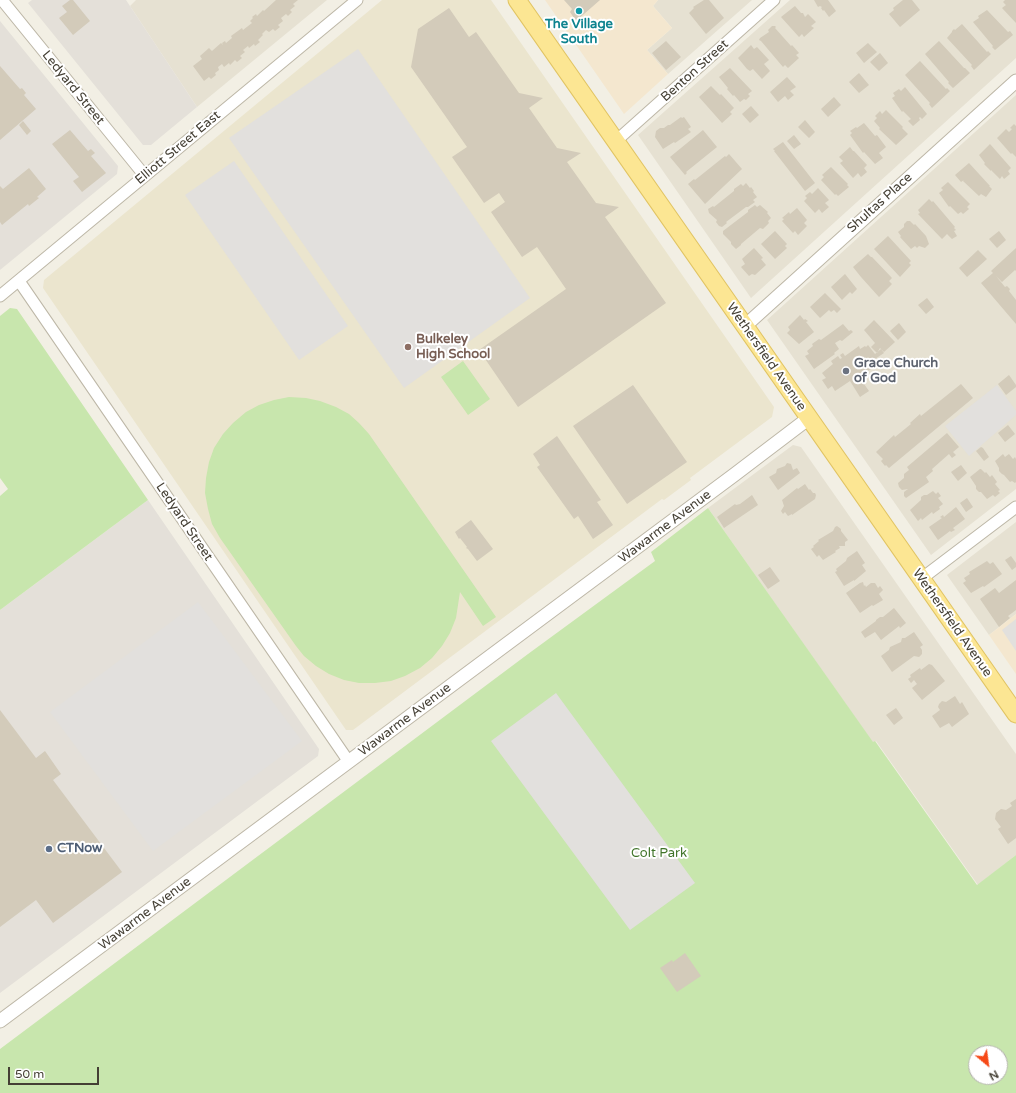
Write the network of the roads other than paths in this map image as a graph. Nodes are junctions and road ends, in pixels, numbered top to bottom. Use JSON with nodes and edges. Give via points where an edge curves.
{"nodes":[{"id":1,"x":2,"y":0,"type":"edge"},
{"id":2,"x":356,"y":0,"type":"edge"},
{"id":3,"x":517,"y":0,"type":"edge"},
{"id":4,"x":774,"y":0,"type":"edge"},
{"id":5,"x":1016,"y":81,"type":"edge"},
{"id":6,"x":616,"y":141,"type":"junction"},
{"id":7,"x":145,"y":176,"type":"junction"},
{"id":8,"x":19,"y":281,"type":"junction"},
{"id":9,"x":0,"y":296,"type":"edge"},
{"id":10,"x":745,"y":326,"type":"junction"},
{"id":11,"x":809,"y":418,"type":"junction"},
{"id":12,"x":1016,"y":507,"type":"edge"},
{"id":13,"x":922,"y":579,"type":"junction"},
{"id":14,"x":1016,"y":714,"type":"edge"},
{"id":15,"x":349,"y":762,"type":"junction"},
{"id":16,"x":0,"y":1021,"type":"edge"}],
"edges":[{"from":1,"to":7,"type":"street","name":"Ledyard Street"},
{"from":2,"to":7,"type":"street","name":"Elliott Street East"},
{"from":3,"to":6,"type":"main road","name":"Wethersfield Avenue"},
{"from":4,"to":6,"type":"street","name":"Benton Street"},
{"from":5,"to":10,"type":"street","name":"Shultas Place"},
{"from":6,"to":10,"type":"main road","name":"Wethersfield Avenue"},
{"from":7,"to":8,"type":"street","name":"Elliott Street East"},
{"from":8,"to":9,"type":"street","name":"Elliott Street East"},
{"from":8,"to":15,"type":"street","name":"Ledyard Street"},
{"from":10,"to":11,"type":"main road","name":"Wethersfield Avenue"},
{"from":11,"to":13,"type":"main road","name":"Wethersfield Avenue"},
{"from":11,"to":15,"type":"street","name":"Wawarme Avenue"},
{"from":12,"to":13,"type":"street"},
{"from":13,"to":14,"type":"main road","name":"Wethersfield Avenue"},
{"from":15,"to":16,"type":"street","name":"Wawarme Avenue"}]}
